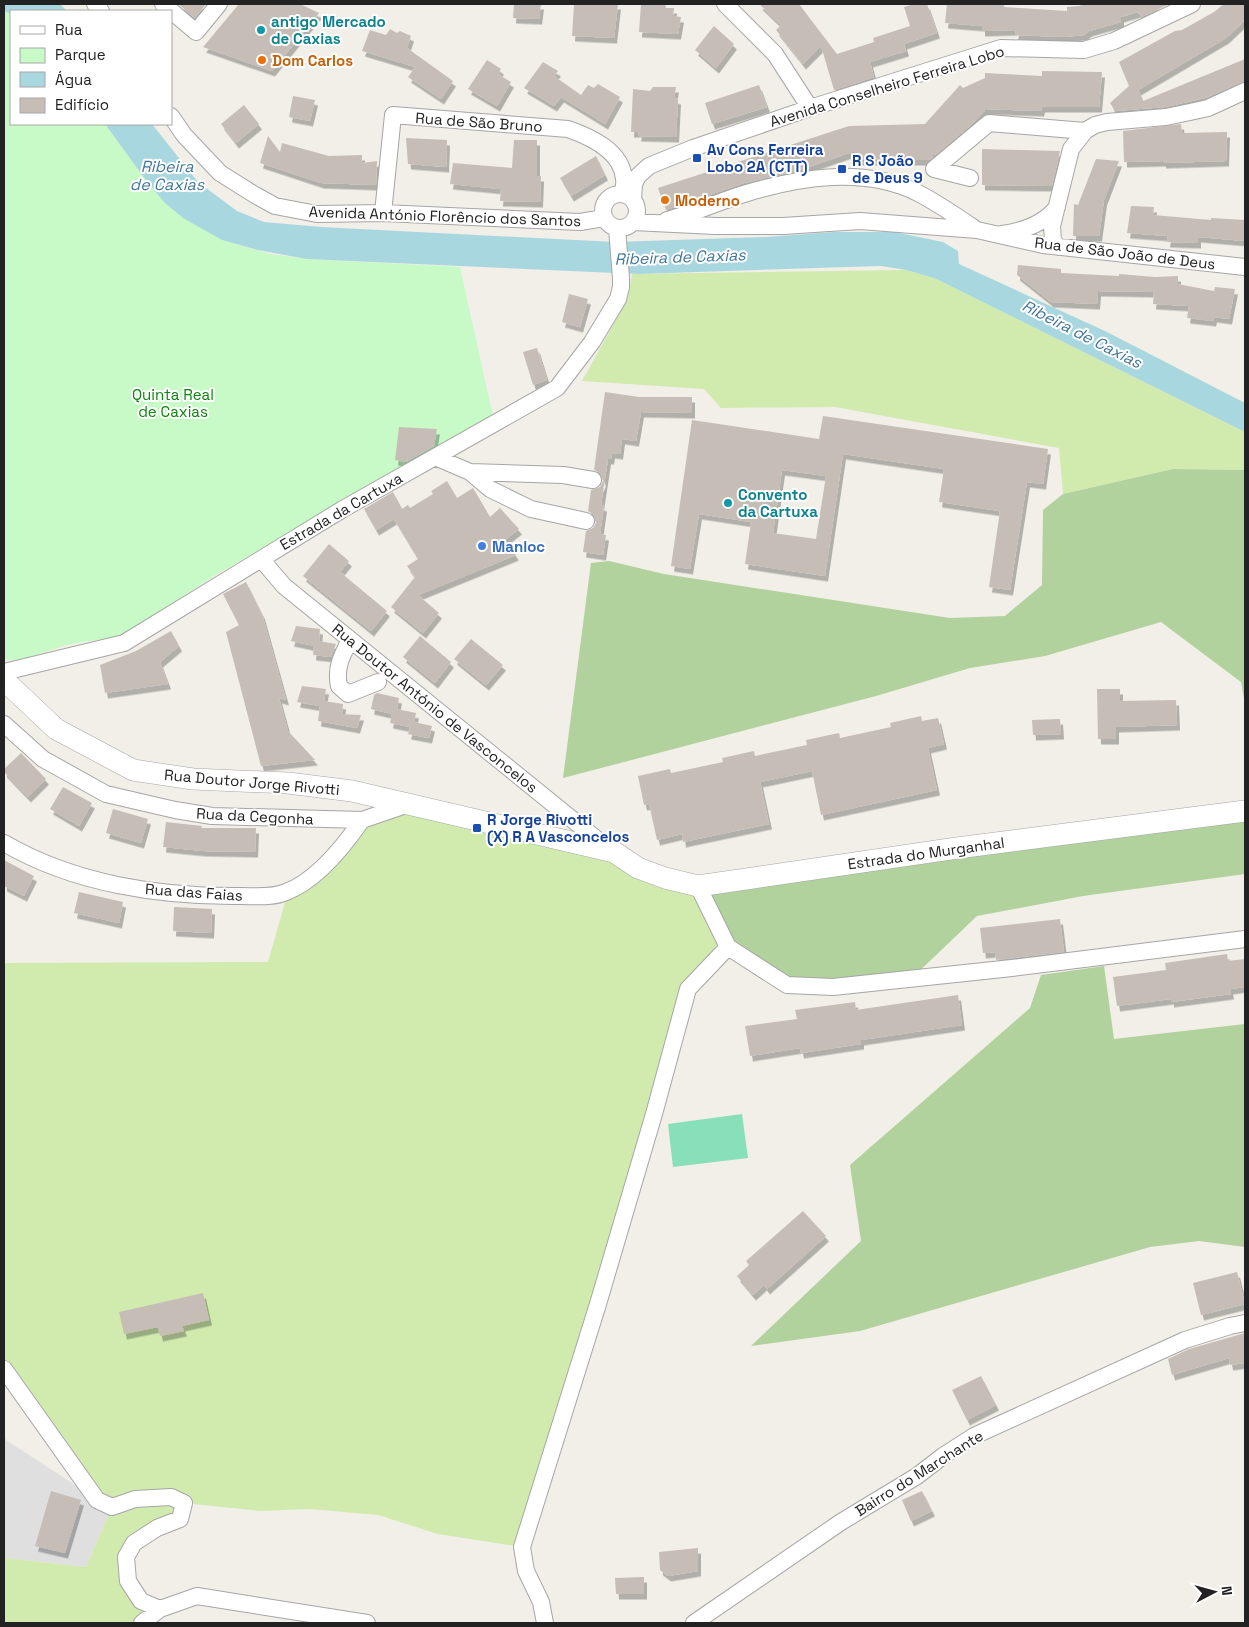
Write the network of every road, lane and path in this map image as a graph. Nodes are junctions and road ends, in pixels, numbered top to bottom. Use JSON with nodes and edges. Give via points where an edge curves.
{"nodes":[{"id":1,"x":219,"y":4,"type":"edge"},
{"id":2,"x":725,"y":4,"type":"edge"},
{"id":3,"x":1192,"y":4,"type":"edge"},
{"id":4,"x":172,"y":12,"type":"edge"},
{"id":5,"x":1245,"y":91,"type":"edge"},
{"id":6,"x":810,"y":108,"type":"junction"},
{"id":7,"x":172,"y":117,"type":"edge"},
{"id":8,"x":1085,"y":131,"type":"junction"},
{"id":9,"x":970,"y":178,"type":"dead end"},
{"id":10,"x":628,"y":197,"type":"junction"},
{"id":11,"x":713,"y":205,"type":"junction"},
{"id":12,"x":942,"y":206,"type":"junction"},
{"id":13,"x":1057,"y":207,"type":"junction"},
{"id":14,"x":384,"y":213,"type":"junction"},
{"id":15,"x":633,"y":222,"type":"junction"},
{"id":16,"x":651,"y":224,"type":"junction"},
{"id":17,"x":715,"y":226,"type":"junction"},
{"id":18,"x":933,"y":226,"type":"junction"},
{"id":19,"x":613,"y":228,"type":"junction"},
{"id":20,"x":977,"y":230,"type":"junction"},
{"id":21,"x":998,"y":235,"type":"junction"},
{"id":22,"x":1059,"y":247,"type":"junction"},
{"id":23,"x":1245,"y":267,"type":"edge"},
{"id":24,"x":435,"y":457,"type":"junction"},
{"id":25,"x":470,"y":472,"type":"junction"},
{"id":26,"x":593,"y":480,"type":"dead end"},
{"id":27,"x":586,"y":521,"type":"dead end"},
{"id":28,"x":261,"y":559,"type":"junction"},
{"id":29,"x":350,"y":640,"type":"junction"},
{"id":30,"x":4,"y":672,"type":"edge"},
{"id":31,"x":4,"y":680,"type":"edge"},
{"id":32,"x":378,"y":682,"type":"dead end"},
{"id":33,"x":4,"y":724,"type":"edge"},
{"id":34,"x":409,"y":804,"type":"junction"},
{"id":35,"x":1245,"y":811,"type":"edge"},
{"id":36,"x":362,"y":820,"type":"junction"},
{"id":37,"x":4,"y":843,"type":"edge"},
{"id":38,"x":614,"y":852,"type":"junction"},
{"id":39,"x":698,"y":886,"type":"junction"},
{"id":40,"x":1245,"y":939,"type":"edge"},
{"id":41,"x":728,"y":947,"type":"junction"},
{"id":42,"x":1245,"y":1324,"type":"edge"},
{"id":43,"x":4,"y":1369,"type":"edge"},
{"id":44,"x":160,"y":1609,"type":"junction"},
{"id":45,"x":142,"y":1623,"type":"edge"},
{"id":46,"x":367,"y":1623,"type":"edge"},
{"id":47,"x":545,"y":1623,"type":"edge"},
{"id":48,"x":694,"y":1623,"type":"edge"}],
"edges":[{"from":1,"to":4,"type":"street","via":[[196,32]]},
{"from":2,"to":6,"type":"street","via":[[774,54]]},
{"from":3,"to":6,"type":"street","name":"Avenida Conselheiro Ferreira Lobo","via":[[1114,41],[1084,50],[1001,48]]},
{"from":5,"to":8,"type":"street","via":[[1208,108],[1166,117],[1108,122]]},
{"from":6,"to":10,"type":"street","name":"Avenida Conselheiro Ferreira Lobo","via":[[649,166],[638,176]]},
{"from":7,"to":14,"type":"street","name":"Avenida António Florêncio dos Santos","via":[[220,173],[275,206],[316,214]]},
{"from":8,"to":9,"type":"street","via":[[989,123],[934,168]]},
{"from":8,"to":13,"type":"street","via":[[1071,149]]},
{"from":10,"to":14,"type":"street","name":"Rua de São Bruno","via":[[622,168],[617,160],[593,139],[568,129],[393,115]]},
{"from":10,"to":15,"type":"street","via":[[637,211]]},
{"from":10,"to":19,"type":"street","via":[[617,194],[608,199],[603,208]]},
{"from":11,"to":12,"type":"street","name":"Rua de São João de Deus","via":[[799,180],[850,177],[882,180]]},
{"from":11,"to":16,"type":"street","name":"Rua de São João de Deus"},
{"from":11,"to":17,"type":"street","via":[[706,216],[708,222]]},
{"from":12,"to":18,"type":"street","via":[[944,221]]},
{"from":12,"to":20,"type":"street","name":"Rua de São João de Deus"},
{"from":13,"to":21,"type":"street","via":[[1050,216],[1022,230]]},
{"from":13,"to":22,"type":"street","via":[[1052,234]]},
{"from":14,"to":19,"type":"street","name":"Avenida António Florêncio dos Santos","via":[[580,222]]},
{"from":15,"to":16,"type":"street","name":"Rua de São João de Deus"},
{"from":15,"to":19,"type":"street","via":[[629,226]]},
{"from":16,"to":17,"type":"street","name":"Rua de São João de Deus"},
{"from":17,"to":18,"type":"street","name":"Rua de São João de Deus","via":[[860,221]]},
{"from":18,"to":20,"type":"street","name":"Rua de São João de Deus"},
{"from":19,"to":24,"type":"street","name":"Estrada da Cartuxa","via":[[621,278],[618,299],[592,342],[557,388]]},
{"from":20,"to":21,"type":"street","name":"Rua de São João de Deus"},
{"from":21,"to":22,"type":"street","name":"Rua de São João de Deus"},
{"from":22,"to":23,"type":"street","name":"Rua de São João de Deus"},
{"from":24,"to":25,"type":"street"},
{"from":24,"to":28,"type":"street","name":"Estrada da Cartuxa"},
{"from":25,"to":26,"type":"street","via":[[563,475]]},
{"from":25,"to":27,"type":"street","via":[[490,489],[531,509]]},
{"from":28,"to":29,"type":"street","name":"Rua Doutor António de Vasconcelos","via":[[284,586]]},
{"from":28,"to":30,"type":"street","name":"Estrada da Cartuxa","via":[[124,643]]},
{"from":29,"to":32,"type":"street","via":[[340,659],[339,686],[348,694]]},
{"from":29,"to":38,"type":"street","name":"Rua Doutor António de Vasconcelos"},
{"from":31,"to":34,"type":"street","name":"Rua Doutor Jorge Rivotti","via":[[56,729],[133,770],[193,779],[288,782],[352,791]]},
{"from":33,"to":36,"type":"street","name":"Rua da Cegonha","via":[[43,759],[106,794],[212,816]]},
{"from":34,"to":36,"type":"street","name":"Rua da Cegonha"},
{"from":34,"to":38,"type":"street","name":"Rua Doutor Jorge Rivotti"},
{"from":35,"to":39,"type":"street","name":"Estrada do Murganhal"},
{"from":36,"to":37,"type":"street","name":"Rua das Faias","via":[[349,840],[308,881],[285,893],[270,896],[194,894],[106,882],[46,865]]},
{"from":38,"to":39,"type":"street","name":"Estrada do Murganhal","via":[[638,868]]},
{"from":39,"to":41,"type":"street"},
{"from":40,"to":41,"type":"street","via":[[833,987],[787,985]]},
{"from":41,"to":47,"type":"street","via":[[688,989],[598,1304],[522,1547],[526,1571],[540,1602]]},
{"from":42,"to":48,"type":"street","name":"Bairro do Marchante","via":[[1184,1340],[974,1436]]},
{"from":43,"to":44,"type":"street","via":[[97,1500],[112,1507],[134,1499],[171,1497],[184,1503],[180,1519],[157,1528],[134,1543],[126,1558],[128,1581],[141,1601]]},
{"from":44,"to":45,"type":"street"},
{"from":44,"to":46,"type":"street","via":[[197,1596]]}]}
